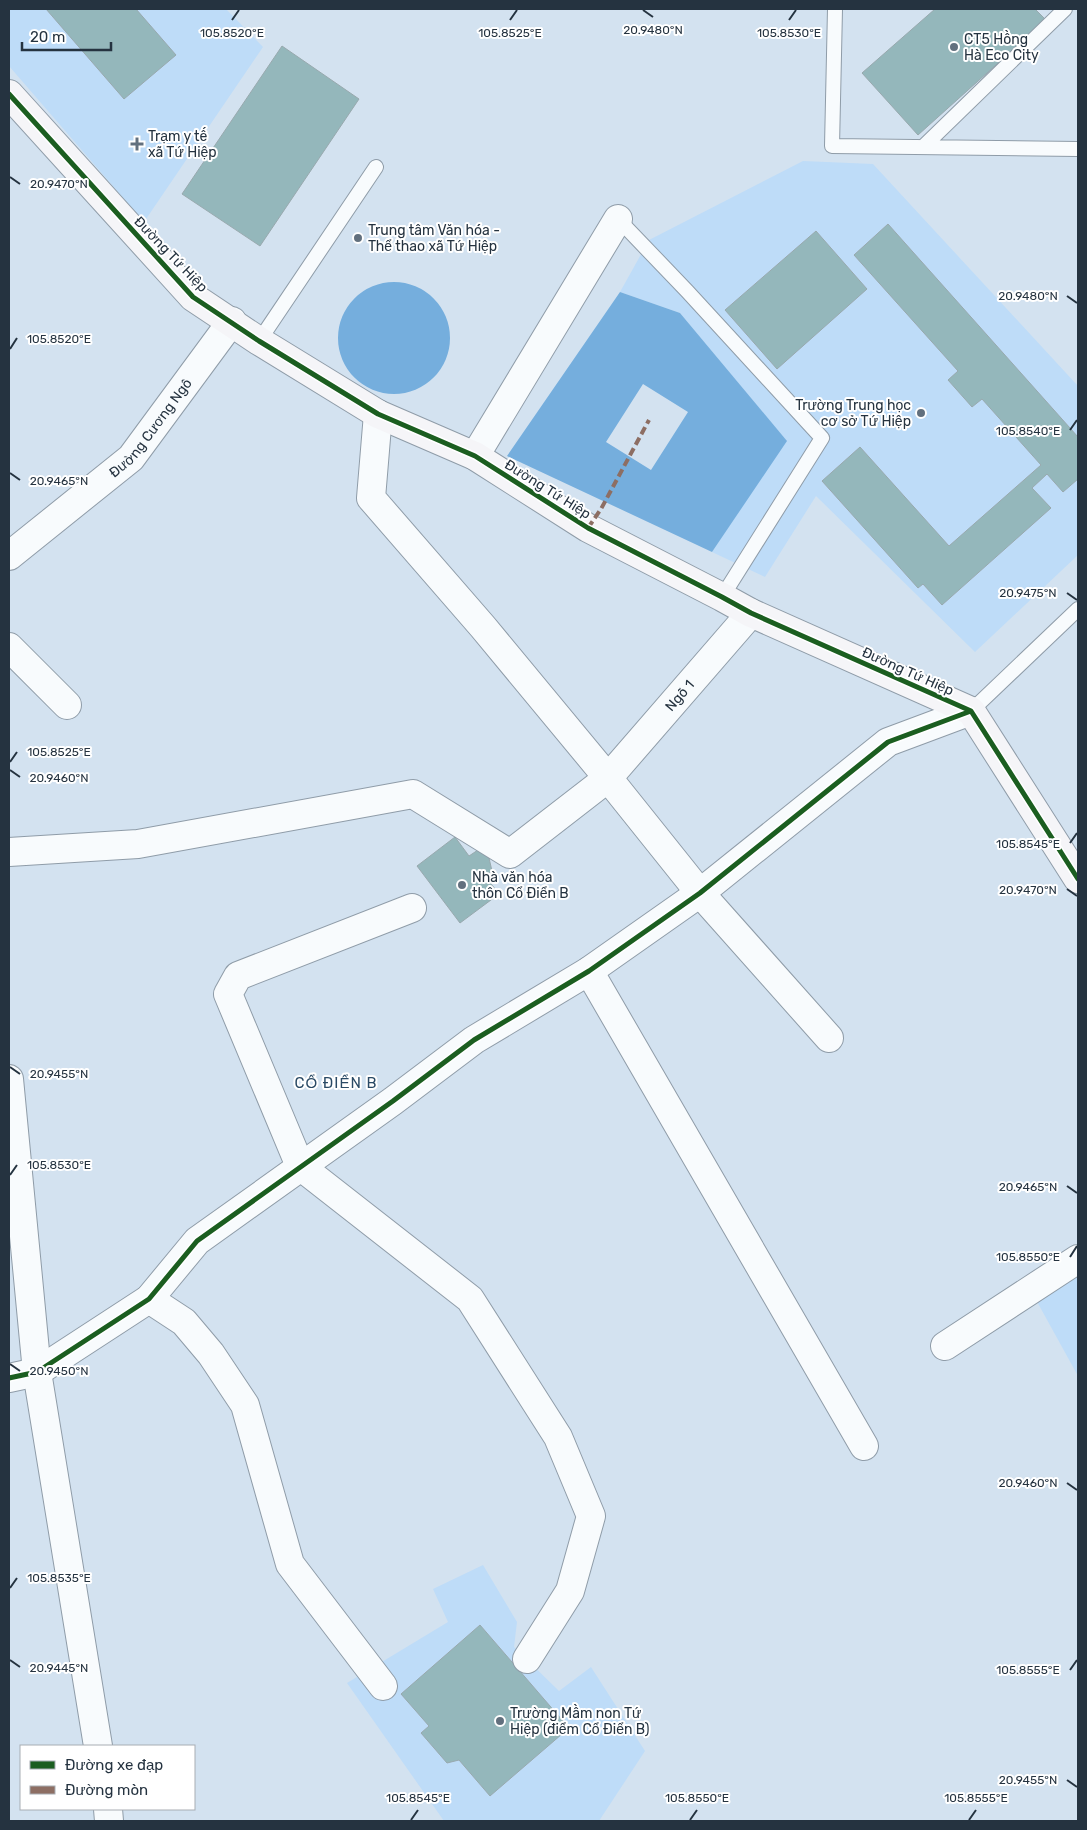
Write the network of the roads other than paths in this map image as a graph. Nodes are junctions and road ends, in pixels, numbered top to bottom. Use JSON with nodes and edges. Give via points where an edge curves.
{"nodes":[{"id":1,"x":835,"y":9,"type":"edge"},
{"id":2,"x":1065,"y":9,"type":"edge"},
{"id":3,"x":9,"y":94,"type":"edge"},
{"id":4,"x":924,"y":146,"type":"junction"},
{"id":5,"x":1078,"y":149,"type":"edge"},
{"id":6,"x":376,"y":167,"type":"dead end"},
{"id":7,"x":618,"y":219,"type":"joint"},
{"id":8,"x":232,"y":321,"type":"junction"},
{"id":9,"x":259,"y":341,"type":"junction"},
{"id":10,"x":378,"y":414,"type":"junction"},
{"id":11,"x":475,"y":456,"type":"junction"},
{"id":12,"x":9,"y":556,"type":"edge"},
{"id":13,"x":722,"y":597,"type":"junction"},
{"id":14,"x":1078,"y":609,"type":"edge"},
{"id":15,"x":751,"y":614,"type":"junction"},
{"id":16,"x":9,"y":647,"type":"edge"},
{"id":17,"x":67,"y":705,"type":"dead end"},
{"id":18,"x":971,"y":711,"type":"junction"},
{"id":19,"x":608,"y":778,"type":"junction"},
{"id":20,"x":9,"y":852,"type":"edge"},
{"id":21,"x":1078,"y":879,"type":"edge"},
{"id":22,"x":700,"y":893,"type":"junction"},
{"id":23,"x":412,"y":908,"type":"dead end"},
{"id":24,"x":589,"y":971,"type":"junction"},
{"id":25,"x":829,"y":1038,"type":"dead end"},
{"id":26,"x":9,"y":1079,"type":"edge"},
{"id":27,"x":300,"y":1166,"type":"junction"},
{"id":28,"x":1078,"y":1259,"type":"edge"},
{"id":29,"x":149,"y":1299,"type":"junction"},
{"id":30,"x":945,"y":1346,"type":"dead end"},
{"id":31,"x":37,"y":1372,"type":"junction"},
{"id":32,"x":9,"y":1378,"type":"edge"},
{"id":33,"x":864,"y":1446,"type":"dead end"},
{"id":34,"x":527,"y":1659,"type":"dead end"},
{"id":35,"x":383,"y":1686,"type":"dead end"},
{"id":36,"x":98,"y":1745,"type":"edge"}],
"edges":[{"from":1,"to":4,"type":"lane","via":[[832,146]]},
{"from":2,"to":4,"type":"lane"},
{"from":3,"to":8,"type":"street","name":"Đường Tứ Hiệp","via":[[193,297]]},
{"from":4,"to":5,"type":"lane"},
{"from":6,"to":9,"type":"lane"},
{"from":7,"to":11,"type":"street"},
{"from":7,"to":13,"type":"lane","via":[[822,438]]},
{"from":8,"to":9,"type":"street","name":"Đường Tứ Hiệp"},
{"from":8,"to":12,"type":"street","name":"Đường Cương Ngô","via":[[131,458]]},
{"from":9,"to":10,"type":"street","name":"Đường Tứ Hiệp"},
{"from":10,"to":11,"type":"street","name":"Đường Tứ Hiệp"},
{"from":10,"to":19,"type":"street","via":[[371,498]]},
{"from":11,"to":13,"type":"street","name":"Đường Tứ Hiệp","via":[[588,528]]},
{"from":13,"to":15,"type":"street","name":"Đường Tứ Hiệp"},
{"from":14,"to":18,"type":"lane"},
{"from":15,"to":18,"type":"street","name":"Đường Tứ Hiệp"},
{"from":15,"to":19,"type":"street","name":"Ngõ 1"},
{"from":16,"to":17,"type":"street"},
{"from":18,"to":21,"type":"street"},
{"from":18,"to":22,"type":"street","via":[[888,742]]},
{"from":19,"to":20,"type":"street","name":"Ngõ 1","via":[[510,854],[413,794],[138,844]]},
{"from":19,"to":22,"type":"street"},
{"from":22,"to":24,"type":"street"},
{"from":22,"to":25,"type":"street"},
{"from":23,"to":27,"type":"street","via":[[238,976],[228,994]]},
{"from":24,"to":27,"type":"street","via":[[474,1040]]},
{"from":24,"to":33,"type":"street"},
{"from":26,"to":31,"type":"street"},
{"from":27,"to":29,"type":"street","via":[[197,1241]]},
{"from":27,"to":34,"type":"street","via":[[470,1299],[558,1437],[591,1516],[570,1591]]},
{"from":28,"to":30,"type":"street"},
{"from":29,"to":31,"type":"street"},
{"from":29,"to":35,"type":"street","via":[[184,1322],[245,1405],[290,1564]]},
{"from":31,"to":32,"type":"street"},
{"from":31,"to":36,"type":"street"}]}
